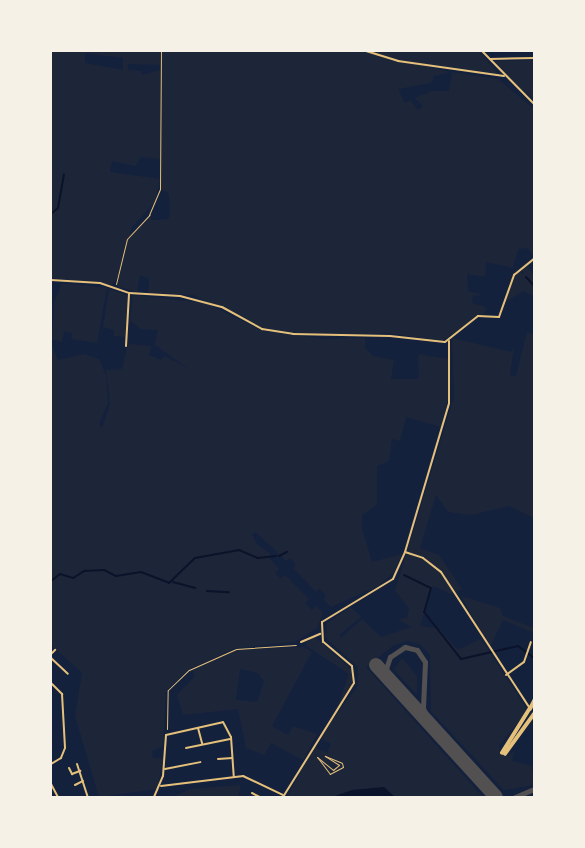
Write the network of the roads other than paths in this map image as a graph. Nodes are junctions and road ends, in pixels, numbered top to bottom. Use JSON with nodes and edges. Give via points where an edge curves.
{"nodes":[{"id":1,"x":366,"y":51,"type":"edge"},
{"id":2,"x":482,"y":51,"type":"edge"},
{"id":3,"x":534,"y":58,"type":"edge"},
{"id":4,"x":489,"y":59,"type":"junction"},
{"id":5,"x":503,"y":76,"type":"junction"},
{"id":6,"x":534,"y":104,"type":"edge"},
{"id":7,"x":534,"y":259,"type":"edge"},
{"id":8,"x":51,"y":280,"type":"edge"},
{"id":9,"x":129,"y":293,"type":"junction"},
{"id":10,"x":449,"y":340,"type":"junction"},
{"id":11,"x":126,"y":346,"type":"dead end"},
{"id":12,"x":405,"y":552,"type":"junction"},
{"id":13,"x":320,"y":634,"type":"junction"},
{"id":14,"x":301,"y":642,"type":"road end"},
{"id":15,"x":531,"y":642,"type":"dead end"},
{"id":16,"x":55,"y":650,"type":"dead end"},
{"id":17,"x":51,"y":656,"type":"edge"},
{"id":18,"x":68,"y":674,"type":"dead end"},
{"id":19,"x":506,"y":675,"type":"junction"},
{"id":20,"x":51,"y":682,"type":"edge"},
{"id":21,"x":526,"y":699,"type":"junction"},
{"id":22,"x":534,"y":701,"type":"edge"},
{"id":23,"x":530,"y":707,"type":"junction"},
{"id":24,"x":534,"y":713,"type":"edge"},
{"id":25,"x":198,"y":727,"type":"junction"},
{"id":26,"x":517,"y":732,"type":"junction"},
{"id":27,"x":231,"y":739,"type":"junction"},
{"id":28,"x":202,"y":744,"type":"junction"},
{"id":29,"x":186,"y":748,"type":"dead end"},
{"id":30,"x":504,"y":754,"type":"dead end"},
{"id":31,"x":233,"y":758,"type":"junction"},
{"id":32,"x":218,"y":759,"type":"dead end"},
{"id":33,"x":200,"y":762,"type":"dead end"},
{"id":34,"x":51,"y":764,"type":"edge"},
{"id":35,"x":77,"y":764,"type":"dead end"},
{"id":36,"x":69,"y":768,"type":"dead end"},
{"id":37,"x":164,"y":769,"type":"junction"},
{"id":38,"x":80,"y":771,"type":"junction"},
{"id":39,"x":234,"y":776,"type":"junction"},
{"id":40,"x":85,"y":780,"type":"junction"},
{"id":41,"x":51,"y":784,"type":"edge"},
{"id":42,"x":75,"y":785,"type":"dead end"},
{"id":43,"x":160,"y":786,"type":"junction"},
{"id":44,"x":252,"y":793,"type":"dead end"},
{"id":45,"x":58,"y":797,"type":"edge"},
{"id":46,"x":89,"y":797,"type":"edge"},
{"id":47,"x":154,"y":797,"type":"edge"},
{"id":48,"x":260,"y":797,"type":"edge"},
{"id":49,"x":284,"y":797,"type":"edge"}],
"edges":[{"from":1,"to":5,"type":"street","via":[[398,61]]},
{"from":2,"to":4,"type":"street"},
{"from":3,"to":4,"type":"street"},
{"from":4,"to":5,"type":"street"},
{"from":5,"to":6,"type":"street"},
{"from":7,"to":10,"type":"street","via":[[514,275],[499,317],[478,316]]},
{"from":8,"to":9,"type":"street"},
{"from":9,"to":10,"type":"street","via":[[180,296],[222,307],[262,329],[302,336]]},
{"from":9,"to":11,"type":"street"},
{"from":10,"to":12,"type":"street","via":[[449,403]]},
{"from":12,"to":13,"type":"street","via":[[393,579],[328,615]]},
{"from":12,"to":19,"type":"street","via":[[436,567]]},
{"from":13,"to":14,"type":"street"},
{"from":13,"to":49,"type":"street","via":[[326,645],[352,666],[354,683]]},
{"from":15,"to":19,"type":"street","via":[[526,658]]},
{"from":16,"to":17,"type":"street"},
{"from":17,"to":18,"type":"street"},
{"from":19,"to":21,"type":"street"},
{"from":20,"to":34,"type":"street","via":[[62,694],[65,748],[61,758]]},
{"from":21,"to":22,"type":"street"},
{"from":21,"to":23,"type":"street"},
{"from":22,"to":23,"type":"highway"},
{"from":23,"to":24,"type":"highway"},
{"from":23,"to":26,"type":"highway"},
{"from":24,"to":26,"type":"highway"},
{"from":25,"to":27,"type":"street","via":[[223,722]]},
{"from":25,"to":28,"type":"street"},
{"from":25,"to":37,"type":"street","via":[[166,734]]},
{"from":26,"to":30,"type":"highway"},
{"from":27,"to":28,"type":"street"},
{"from":27,"to":31,"type":"street"},
{"from":28,"to":29,"type":"street"},
{"from":31,"to":32,"type":"street"},
{"from":31,"to":39,"type":"street"},
{"from":33,"to":37,"type":"street"},
{"from":35,"to":38,"type":"street"},
{"from":36,"to":38,"type":"street","via":[[72,774]]},
{"from":37,"to":43,"type":"street"},
{"from":38,"to":40,"type":"street"},
{"from":39,"to":43,"type":"street"},
{"from":39,"to":49,"type":"street","via":[[252,778]]},
{"from":40,"to":42,"type":"street"},
{"from":40,"to":46,"type":"street"},
{"from":41,"to":45,"type":"street"},
{"from":43,"to":47,"type":"street"},
{"from":44,"to":48,"type":"street"}]}
